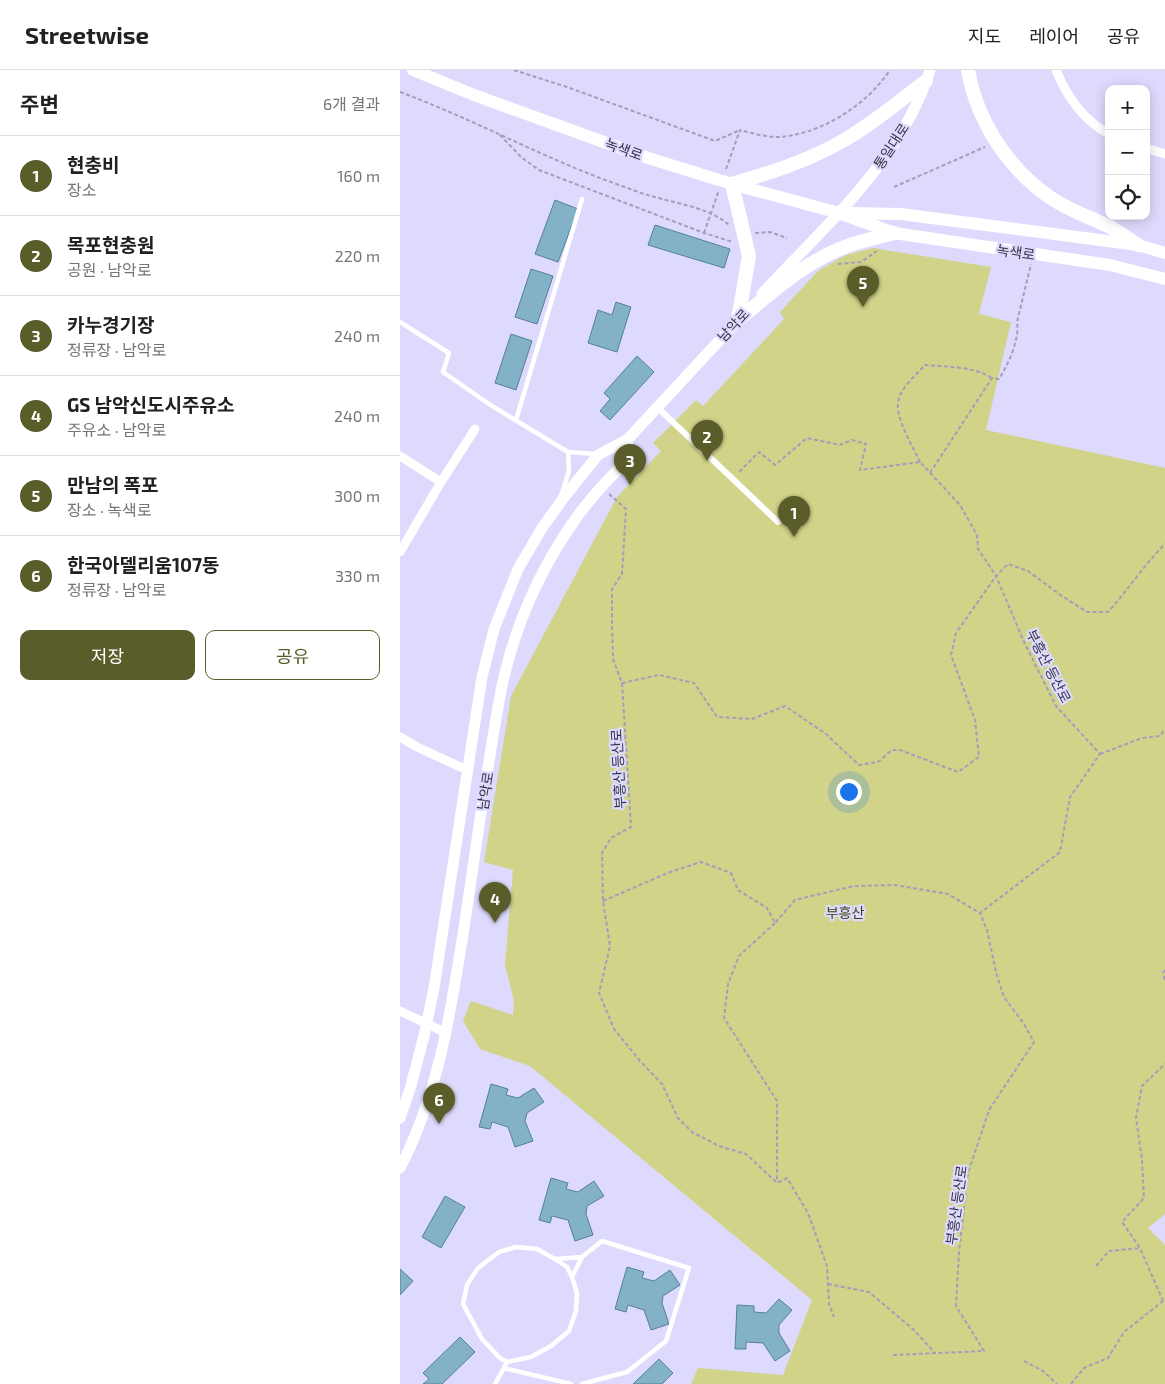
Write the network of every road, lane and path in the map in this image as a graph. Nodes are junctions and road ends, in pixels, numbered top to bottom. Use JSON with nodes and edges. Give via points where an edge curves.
{"nodes":[{"id":1,"x":413,"y":70,"type":"edge"},
{"id":2,"x":514,"y":70,"type":"edge"},
{"id":3,"x":890,"y":70,"type":"edge"},
{"id":4,"x":968,"y":70,"type":"edge"},
{"id":5,"x":1056,"y":70,"type":"edge"},
{"id":6,"x":928,"y":75,"type":"edge"},
{"id":7,"x":400,"y":92,"type":"edge"},
{"id":8,"x":740,"y":130,"type":"junction"},
{"id":9,"x":1105,"y":132,"type":"edge"},
{"id":10,"x":500,"y":135,"type":"junction"},
{"id":11,"x":996,"y":142,"type":"junction"},
{"id":12,"x":1150,"y":149,"type":"edge"},
{"id":13,"x":1165,"y":154,"type":"edge"},
{"id":14,"x":725,"y":183,"type":"junction"},
{"id":15,"x":894,"y":187,"type":"dead end"},
{"id":16,"x":582,"y":199,"type":"dead end"},
{"id":17,"x":840,"y":213,"type":"junction"},
{"id":18,"x":731,"y":228,"type":"dead end"},
{"id":19,"x":704,"y":233,"type":"junction"},
{"id":20,"x":754,"y":233,"type":"dead end"},
{"id":21,"x":894,"y":234,"type":"junction"},
{"id":22,"x":787,"y":238,"type":"dead end"},
{"id":23,"x":732,"y":243,"type":"dead end"},
{"id":24,"x":1138,"y":245,"type":"junction"},
{"id":25,"x":879,"y":249,"type":"dead end"},
{"id":26,"x":1165,"y":253,"type":"edge"},
{"id":27,"x":1033,"y":254,"type":"junction"},
{"id":28,"x":831,"y":264,"type":"dead end"},
{"id":29,"x":1165,"y":279,"type":"edge"},
{"id":30,"x":738,"y":320,"type":"junction"},
{"id":31,"x":400,"y":322,"type":"edge"},
{"id":32,"x":992,"y":378,"type":"junction"},
{"id":33,"x":657,"y":407,"type":"junction"},
{"id":34,"x":516,"y":420,"type":"junction"},
{"id":35,"x":475,"y":429,"type":"dead end"},
{"id":36,"x":628,"y":439,"type":"junction"},
{"id":37,"x":568,"y":452,"type":"junction"},
{"id":38,"x":598,"y":454,"type":"junction"},
{"id":39,"x":400,"y":456,"type":"edge"},
{"id":40,"x":920,"y":462,"type":"junction"},
{"id":41,"x":930,"y":473,"type":"junction"},
{"id":42,"x":732,"y":479,"type":"junction"},
{"id":43,"x":441,"y":482,"type":"junction"},
{"id":44,"x":601,"y":487,"type":"junction"},
{"id":45,"x":557,"y":507,"type":"junction"},
{"id":46,"x":778,"y":522,"type":"dead end"},
{"id":47,"x":1165,"y":544,"type":"edge"},
{"id":48,"x":400,"y":552,"type":"edge"},
{"id":49,"x":996,"y":576,"type":"junction"},
{"id":50,"x":622,"y":683,"type":"junction"},
{"id":51,"x":1165,"y":729,"type":"edge"},
{"id":52,"x":400,"y":737,"type":"edge"},
{"id":53,"x":1100,"y":754,"type":"junction"},
{"id":54,"x":467,"y":770,"type":"junction"},
{"id":55,"x":603,"y":900,"type":"junction"},
{"id":56,"x":980,"y":913,"type":"junction"},
{"id":57,"x":775,"y":923,"type":"junction"},
{"id":58,"x":1165,"y":970,"type":"edge"},
{"id":59,"x":1165,"y":981,"type":"edge"},
{"id":60,"x":400,"y":1010,"type":"edge"},
{"id":61,"x":427,"y":1023,"type":"junction"},
{"id":62,"x":446,"y":1033,"type":"junction"},
{"id":63,"x":1165,"y":1064,"type":"edge"},
{"id":64,"x":400,"y":1118,"type":"edge"},
{"id":65,"x":400,"y":1168,"type":"edge"},
{"id":66,"x":777,"y":1183,"type":"junction"},
{"id":67,"x":1140,"y":1248,"type":"junction"},
{"id":68,"x":582,"y":1257,"type":"junction"},
{"id":69,"x":555,"y":1259,"type":"junction"},
{"id":70,"x":1096,"y":1266,"type":"dead end"},
{"id":71,"x":572,"y":1277,"type":"junction"},
{"id":72,"x":828,"y":1284,"type":"junction"},
{"id":73,"x":1164,"y":1301,"type":"edge"},
{"id":74,"x":834,"y":1317,"type":"dead end"},
{"id":75,"x":935,"y":1353,"type":"junction"},
{"id":76,"x":893,"y":1355,"type":"dead end"},
{"id":77,"x":1024,"y":1361,"type":"dead end"},
{"id":78,"x":507,"y":1362,"type":"junction"},
{"id":79,"x":504,"y":1368,"type":"junction"},
{"id":80,"x":496,"y":1384,"type":"edge"},
{"id":81,"x":571,"y":1384,"type":"edge"},
{"id":82,"x":582,"y":1384,"type":"edge"},
{"id":83,"x":1057,"y":1384,"type":"edge"},
{"id":84,"x":1071,"y":1384,"type":"edge"}],
"edges":[{"from":1,"to":14,"type":"main road","name":"녹색로","via":[[474,95]]},
{"from":2,"to":8,"type":"path","via":[[714,141]]},
{"from":3,"to":8,"type":"path","via":[[869,94],[823,127],[778,137]]},
{"from":4,"to":11,"type":"main road","via":[[973,95]]},
{"from":5,"to":9,"type":"street","via":[[1080,111]]},
{"from":6,"to":14,"type":"main road","via":[[865,127],[839,143],[782,169]]},
{"from":6,"to":17,"type":"street","name":"통일대로","via":[[909,118],[884,158]]},
{"from":7,"to":10,"type":"path"},
{"from":8,"to":14,"type":"path"},
{"from":10,"to":18,"type":"path","via":[[602,179],[707,213]]},
{"from":10,"to":19,"type":"path","via":[[539,170]]},
{"from":11,"to":15,"type":"path"},
{"from":11,"to":24,"type":"main road","via":[[1013,166],[1051,198]]},
{"from":12,"to":13,"type":"street"},
{"from":14,"to":17,"type":"main road","name":"녹색로"},
{"from":14,"to":19,"type":"path"},
{"from":14,"to":30,"type":"main road","via":[[749,256]]},
{"from":16,"to":34,"type":"lane"},
{"from":17,"to":21,"type":"main road","name":"녹색로"},
{"from":17,"to":24,"type":"main road","name":"녹색로","via":[[901,214]]},
{"from":17,"to":30,"type":"street","name":"남악로"},
{"from":19,"to":23,"type":"path"},
{"from":20,"to":22,"type":"path","via":[[770,232]]},
{"from":21,"to":27,"type":"main road","name":"녹색로"},
{"from":21,"to":30,"type":"main road","via":[[843,247],[821,258],[796,272]]},
{"from":24,"to":26,"type":"main road","name":"녹색로"},
{"from":25,"to":28,"type":"path","via":[[861,262]]},
{"from":27,"to":29,"type":"main road","name":"녹색로","via":[[1110,265]]},
{"from":27,"to":32,"type":"path","via":[[1008,366],[999,379]]},
{"from":30,"to":33,"type":"street","name":"남악로"},
{"from":31,"to":34,"type":"lane","via":[[449,353],[443,372]]},
{"from":32,"to":40,"type":"path","name":"부흥산 등산로","via":[[956,367],[926,365],[906,385],[898,402],[902,424]]},
{"from":32,"to":41,"type":"path"},
{"from":33,"to":36,"type":"street","name":"남악로"},
{"from":33,"to":42,"type":"street"},
{"from":34,"to":37,"type":"lane"},
{"from":35,"to":43,"type":"street"},
{"from":36,"to":38,"type":"street","name":"남악로"},
{"from":36,"to":44,"type":"street","name":"남악로","via":[[624,461]]},
{"from":37,"to":38,"type":"lane"},
{"from":37,"to":45,"type":"lane","via":[[569,471]]},
{"from":38,"to":45,"type":"street","name":"남악로"},
{"from":39,"to":43,"type":"street"},
{"from":40,"to":41,"type":"path","name":"부흥산 등산로"},
{"from":40,"to":42,"type":"path","via":[[860,470],[866,444],[852,440],[840,445],[807,438],[775,465],[759,452]]},
{"from":41,"to":49,"type":"path","name":"부흥산 등산로","via":[[960,505],[978,535],[978,549]]},
{"from":42,"to":46,"type":"street"},
{"from":43,"to":48,"type":"street"},
{"from":44,"to":50,"type":"path","name":"부흥산 등산로","via":[[626,509],[622,574],[612,589],[614,659]]},
{"from":44,"to":62,"type":"street","name":"남악로","via":[[572,524],[545,568],[523,614],[508,660],[493,733]]},
{"from":45,"to":54,"type":"street","name":"남악로","via":[[518,569],[494,629],[482,677]]},
{"from":47,"to":49,"type":"path","via":[[1108,612],[1087,612],[1028,571],[1008,564]]},
{"from":49,"to":50,"type":"path","via":[[956,633],[951,655],[975,720],[979,757],[958,772],[900,750],[892,750],[878,762],[859,765],[826,734],[785,706],[752,719],[717,717],[694,683],[659,675]]},
{"from":49,"to":53,"type":"path","name":"부흥산 등산로","via":[[1056,706]]},
{"from":50,"to":55,"type":"path","name":"부흥산 등산로","via":[[631,827],[611,838],[602,853]]},
{"from":51,"to":53,"type":"path","via":[[1160,736],[1142,738]]},
{"from":52,"to":54,"type":"street"},
{"from":53,"to":56,"type":"path","via":[[1070,797],[1060,852]]},
{"from":54,"to":61,"type":"street","name":"남악로"},
{"from":55,"to":57,"type":"path","via":[[701,862],[731,873],[738,890],[767,908]]},
{"from":55,"to":66,"type":"path","name":"부흥산 등산로","via":[[610,946],[599,993],[614,1030],[662,1084],[678,1118],[692,1132],[718,1146],[746,1154]]},
{"from":56,"to":57,"type":"path","via":[[948,894],[895,885],[854,886],[795,900]]},
{"from":56,"to":75,"type":"path","name":"부흥산 등산로","via":[[1004,997],[1034,1042],[989,1110],[968,1173],[956,1306],[984,1350]]},
{"from":57,"to":66,"type":"path","via":[[739,956],[728,984],[724,1018],[776,1101]]},
{"from":58,"to":59,"type":"path"},
{"from":60,"to":61,"type":"street"},
{"from":61,"to":62,"type":"street"},
{"from":61,"to":64,"type":"street","name":"남악로"},
{"from":62,"to":65,"type":"street","name":"남악로","via":[[432,1091]]},
{"from":63,"to":67,"type":"path","via":[[1142,1086],[1136,1118],[1144,1198],[1122,1222]]},
{"from":66,"to":72,"type":"path","name":"부흥산 등산로","via":[[787,1178],[808,1213],[827,1266]]},
{"from":67,"to":70,"type":"path","via":[[1109,1251]]},
{"from":67,"to":73,"type":"path"},
{"from":68,"to":69,"type":"lane"},
{"from":68,"to":71,"type":"lane"},
{"from":68,"to":82,"type":"lane","via":[[602,1241],[689,1268],[666,1341],[627,1372]]},
{"from":69,"to":71,"type":"lane","via":[[567,1267]]},
{"from":69,"to":78,"type":"lane","via":[[537,1248],[516,1247],[499,1252],[478,1268],[467,1285],[463,1304],[482,1339]]},
{"from":71,"to":78,"type":"lane","via":[[577,1293],[576,1310],[569,1331],[531,1357]]},
{"from":72,"to":74,"type":"path","name":"부흥산 등산로","via":[[829,1304]]},
{"from":72,"to":75,"type":"path","via":[[868,1292],[914,1330]]},
{"from":73,"to":84,"type":"path","via":[[1124,1332],[1108,1358],[1084,1368]]},
{"from":75,"to":76,"type":"path","name":"부흥산 등산로"},
{"from":77,"to":83,"type":"path","via":[[1043,1370]]},
{"from":78,"to":79,"type":"lane"},
{"from":79,"to":80,"type":"lane"},
{"from":79,"to":81,"type":"lane"}]}
